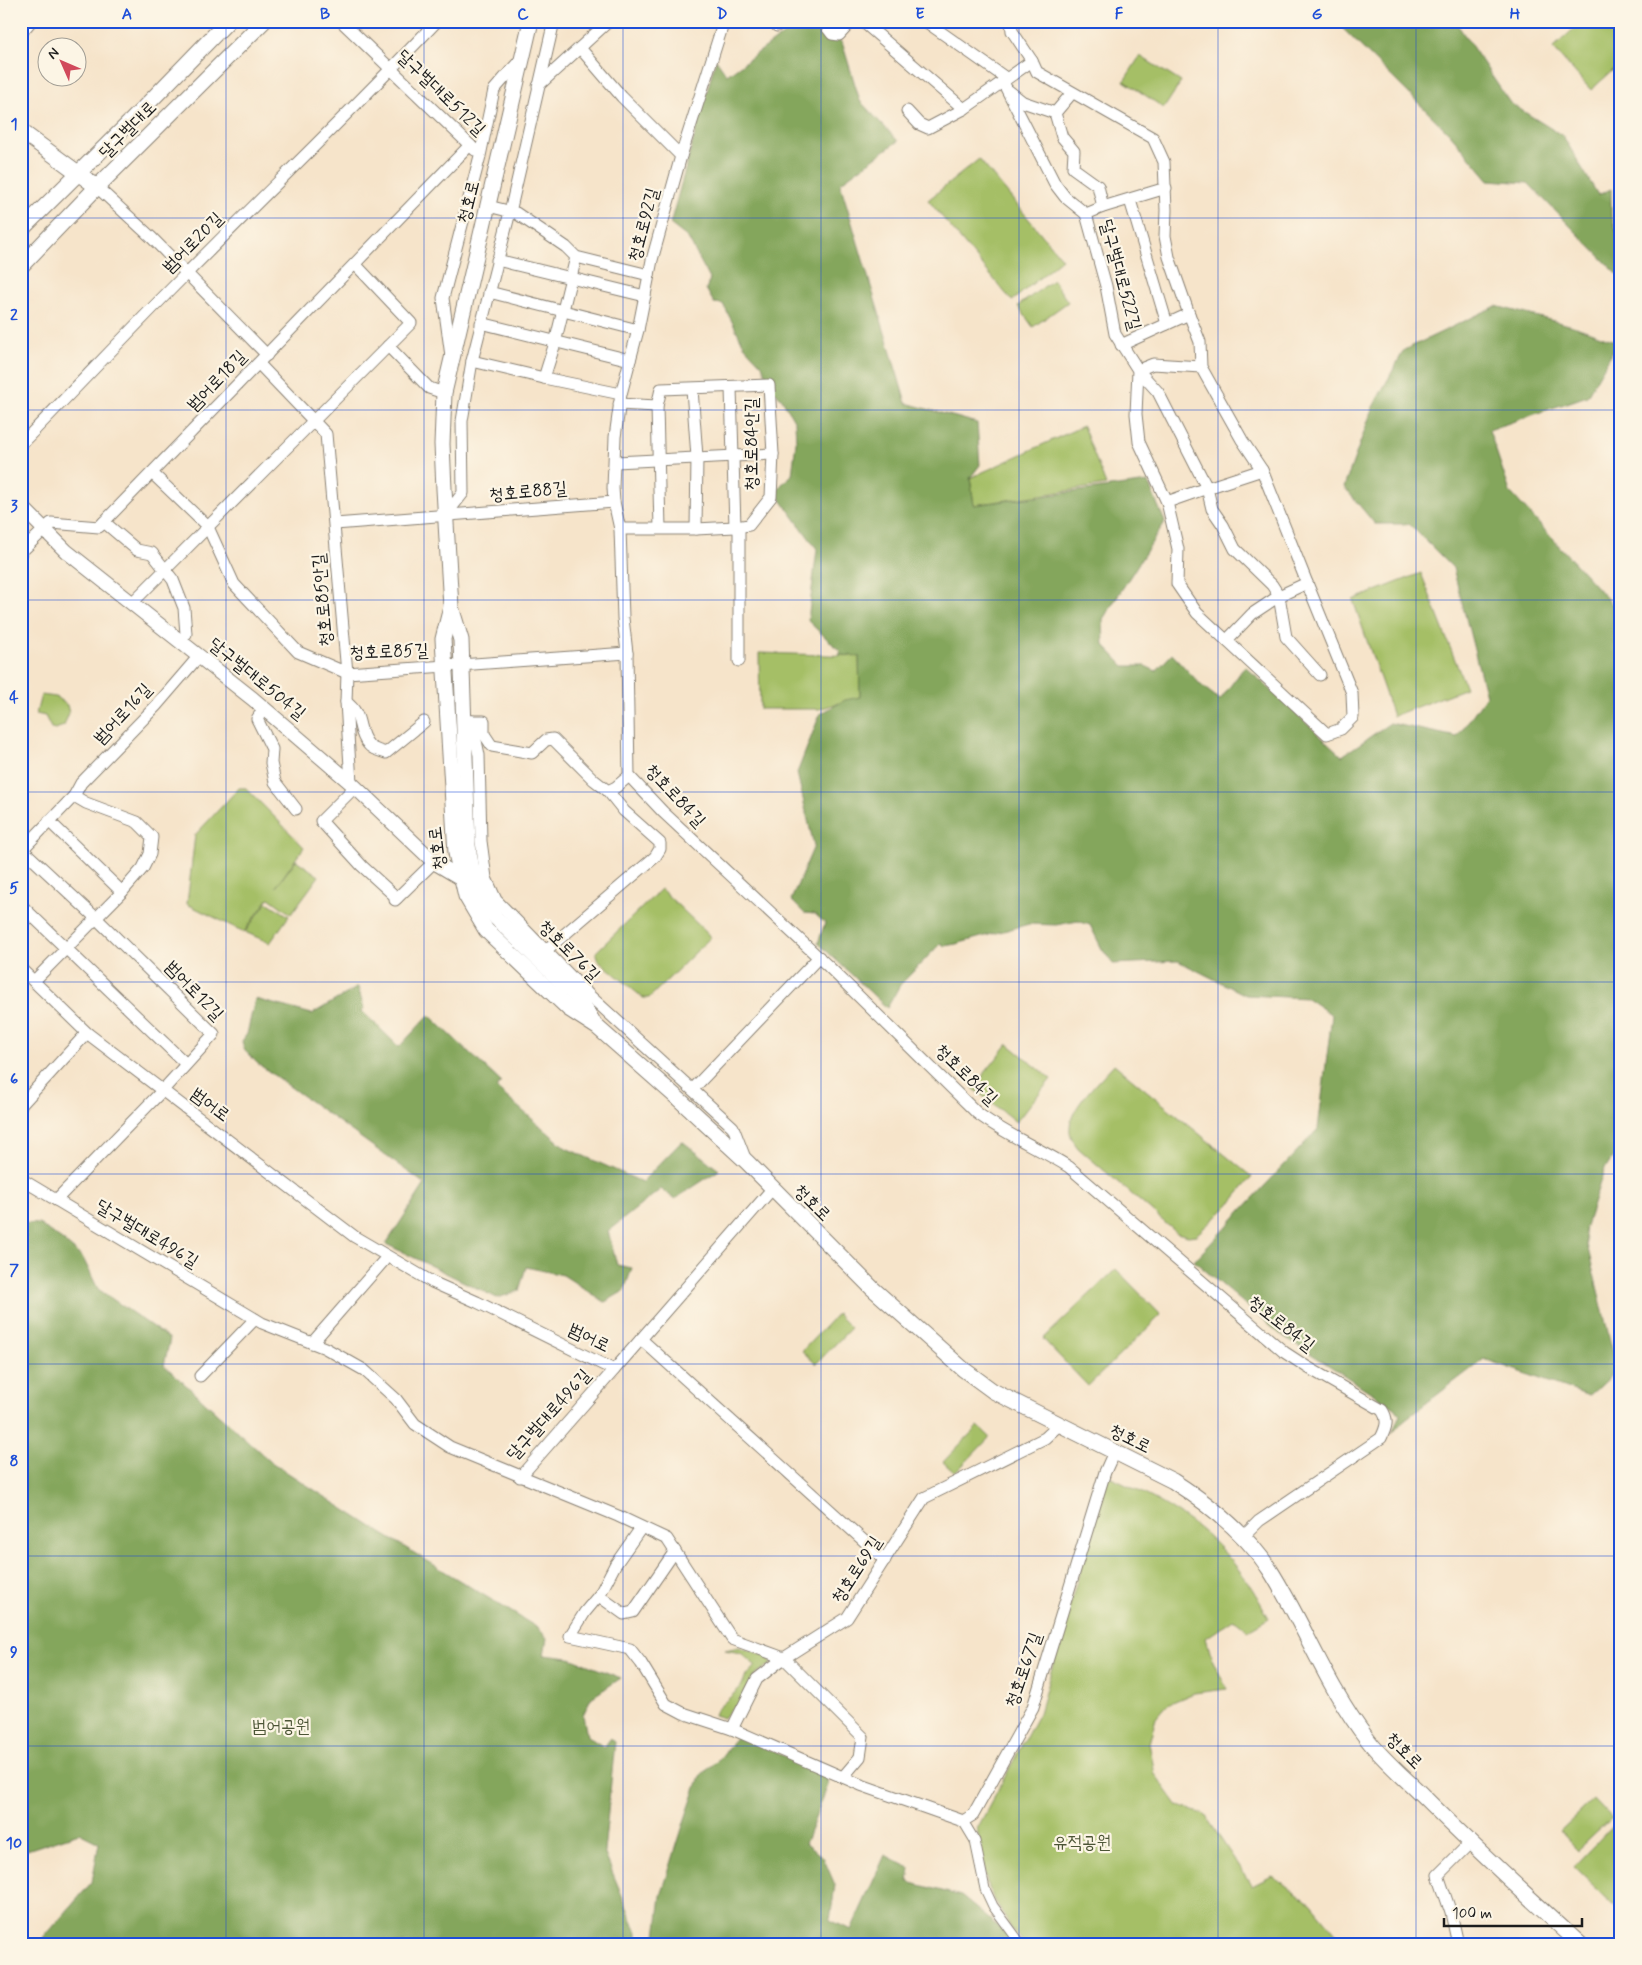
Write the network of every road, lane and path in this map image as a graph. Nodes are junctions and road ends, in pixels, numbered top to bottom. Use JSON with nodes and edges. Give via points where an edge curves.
{"nodes":[{"id":1,"x":31,"y":21,"type":"edge"},
{"id":2,"x":264,"y":21,"type":"edge"},
{"id":3,"x":341,"y":21,"type":"edge"},
{"id":4,"x":437,"y":21,"type":"edge"},
{"id":5,"x":531,"y":21,"type":"edge"},
{"id":6,"x":554,"y":21,"type":"edge"},
{"id":7,"x":609,"y":21,"type":"edge"},
{"id":8,"x":724,"y":21,"type":"edge"},
{"id":9,"x":822,"y":21,"type":"edge"},
{"id":10,"x":852,"y":21,"type":"edge"},
{"id":11,"x":862,"y":21,"type":"edge"},
{"id":12,"x":925,"y":21,"type":"edge"},
{"id":13,"x":1011,"y":21,"type":"edge"},
{"id":14,"x":226,"y":22,"type":"edge"},
{"id":15,"x":21,"y":33,"type":"edge"},
{"id":16,"x":580,"y":48,"type":"junction"},
{"id":17,"x":522,"y":58,"type":"junction"},
{"id":18,"x":1032,"y":62,"type":"junction"},
{"id":19,"x":392,"y":69,"type":"junction"},
{"id":20,"x":1006,"y":85,"type":"junction"},
{"id":21,"x":538,"y":86,"type":"junction"},
{"id":22,"x":1072,"y":93,"type":"junction"},
{"id":23,"x":964,"y":109,"type":"junction"},
{"id":24,"x":907,"y":111,"type":"dead end"},
{"id":25,"x":1055,"y":113,"type":"junction"},
{"id":26,"x":21,"y":131,"type":"edge"},
{"id":27,"x":470,"y":145,"type":"junction"},
{"id":28,"x":480,"y":156,"type":"junction"},
{"id":29,"x":681,"y":156,"type":"junction"},
{"id":30,"x":78,"y":173,"type":"junction"},
{"id":31,"x":97,"y":187,"type":"junction"},
{"id":32,"x":1166,"y":188,"type":"junction"},
{"id":33,"x":1130,"y":200,"type":"junction"},
{"id":34,"x":488,"y":206,"type":"junction"},
{"id":35,"x":1103,"y":207,"type":"junction"},
{"id":36,"x":510,"y":212,"type":"junction"},
{"id":37,"x":1086,"y":214,"type":"junction"},
{"id":38,"x":21,"y":230,"type":"edge"},
{"id":39,"x":576,"y":256,"type":"junction"},
{"id":40,"x":497,"y":260,"type":"junction"},
{"id":41,"x":355,"y":264,"type":"junction"},
{"id":42,"x":21,"y":266,"type":"edge"},
{"id":43,"x":186,"y":274,"type":"junction"},
{"id":44,"x":648,"y":275,"type":"junction"},
{"id":45,"x":571,"y":278,"type":"junction"},
{"id":46,"x":489,"y":292,"type":"junction"},
{"id":47,"x":645,"y":296,"type":"junction"},
{"id":48,"x":563,"y":312,"type":"junction"},
{"id":49,"x":1189,"y":314,"type":"junction"},
{"id":50,"x":481,"y":323,"type":"junction"},
{"id":51,"x":1167,"y":324,"type":"junction"},
{"id":52,"x":638,"y":330,"type":"junction"},
{"id":53,"x":555,"y":343,"type":"junction"},
{"id":54,"x":1121,"y":345,"type":"junction"},
{"id":55,"x":388,"y":346,"type":"junction"},
{"id":56,"x":267,"y":355,"type":"junction"},
{"id":57,"x":630,"y":360,"type":"junction"},
{"id":58,"x":451,"y":361,"type":"junction"},
{"id":59,"x":472,"y":361,"type":"junction"},
{"id":60,"x":259,"y":364,"type":"junction"},
{"id":61,"x":1201,"y":367,"type":"junction"},
{"id":62,"x":1138,"y":370,"type":"junction"},
{"id":63,"x":544,"y":378,"type":"junction"},
{"id":64,"x":731,"y":388,"type":"junction"},
{"id":65,"x":692,"y":389,"type":"junction"},
{"id":66,"x":444,"y":393,"type":"junction"},
{"id":67,"x":620,"y":399,"type":"junction"},
{"id":68,"x":657,"y":406,"type":"junction"},
{"id":69,"x":314,"y":420,"type":"junction"},
{"id":70,"x":21,"y":444,"type":"edge"},
{"id":71,"x":773,"y":454,"type":"junction"},
{"id":72,"x":734,"y":455,"type":"junction"},
{"id":73,"x":697,"y":457,"type":"junction"},
{"id":74,"x":658,"y":459,"type":"junction"},
{"id":75,"x":616,"y":462,"type":"junction"},
{"id":76,"x":1262,"y":470,"type":"junction"},
{"id":77,"x":152,"y":473,"type":"junction"},
{"id":78,"x":1207,"y":488,"type":"junction"},
{"id":79,"x":614,"y":502,"type":"junction"},
{"id":80,"x":1167,"y":502,"type":"junction"},
{"id":81,"x":21,"y":506,"type":"edge"},
{"id":82,"x":445,"y":516,"type":"junction"},
{"id":83,"x":104,"y":522,"type":"junction"},
{"id":84,"x":335,"y":524,"type":"junction"},
{"id":85,"x":208,"y":527,"type":"junction"},
{"id":86,"x":737,"y":527,"type":"junction"},
{"id":87,"x":44,"y":529,"type":"junction"},
{"id":88,"x":620,"y":529,"type":"junction"},
{"id":89,"x":660,"y":529,"type":"junction"},
{"id":90,"x":696,"y":529,"type":"junction"},
{"id":91,"x":21,"y":552,"type":"edge"},
{"id":92,"x":165,"y":571,"type":"junction"},
{"id":93,"x":1306,"y":583,"type":"junction"},
{"id":94,"x":1279,"y":596,"type":"junction"},
{"id":95,"x":132,"y":604,"type":"junction"},
{"id":96,"x":451,"y":607,"type":"junction"},
{"id":97,"x":186,"y":634,"type":"dead end"},
{"id":98,"x":1227,"y":640,"type":"junction"},
{"id":99,"x":627,"y":653,"type":"junction"},
{"id":100,"x":199,"y":656,"type":"junction"},
{"id":101,"x":739,"y":661,"type":"dead end"},
{"id":102,"x":462,"y":666,"type":"junction"},
{"id":103,"x":444,"y":667,"type":"junction"},
{"id":104,"x":347,"y":673,"type":"junction"},
{"id":105,"x":1320,"y":675,"type":"dead end"},
{"id":106,"x":346,"y":702,"type":"junction"},
{"id":107,"x":264,"y":708,"type":"junction"},
{"id":108,"x":468,"y":720,"type":"junction"},
{"id":109,"x":424,"y":722,"type":"dead end"},
{"id":110,"x":629,"y":776,"type":"junction"},
{"id":111,"x":353,"y":785,"type":"junction"},
{"id":112,"x":608,"y":791,"type":"junction"},
{"id":113,"x":74,"y":796,"type":"junction"},
{"id":114,"x":296,"y":809,"type":"dead end"},
{"id":115,"x":49,"y":821,"type":"junction"},
{"id":116,"x":22,"y":850,"type":"edge"},
{"id":117,"x":434,"y":862,"type":"junction"},
{"id":118,"x":461,"y":878,"type":"junction"},
{"id":119,"x":122,"y":892,"type":"junction"},
{"id":120,"x":21,"y":905,"type":"edge"},
{"id":121,"x":96,"y":918,"type":"junction"},
{"id":122,"x":66,"y":948,"type":"junction"},
{"id":123,"x":545,"y":951,"type":"junction"},
{"id":124,"x":819,"y":957,"type":"junction"},
{"id":125,"x":21,"y":969,"type":"edge"},
{"id":126,"x":34,"y":981,"type":"junction"},
{"id":127,"x":597,"y":1027,"type":"junction"},
{"id":128,"x":87,"y":1033,"type":"junction"},
{"id":129,"x":186,"y":1064,"type":"junction"},
{"id":130,"x":693,"y":1089,"type":"junction"},
{"id":131,"x":162,"y":1091,"type":"junction"},
{"id":132,"x":21,"y":1105,"type":"edge"},
{"id":133,"x":747,"y":1162,"type":"junction"},
{"id":134,"x":21,"y":1178,"type":"edge"},
{"id":135,"x":772,"y":1189,"type":"junction"},
{"id":136,"x":56,"y":1200,"type":"junction"},
{"id":137,"x":387,"y":1257,"type":"junction"},
{"id":138,"x":255,"y":1319,"type":"junction"},
{"id":139,"x":641,"y":1339,"type":"junction"},
{"id":140,"x":312,"y":1342,"type":"junction"},
{"id":141,"x":614,"y":1370,"type":"junction"},
{"id":142,"x":200,"y":1376,"type":"dead end"},
{"id":143,"x":1059,"y":1425,"type":"junction"},
{"id":144,"x":1114,"y":1452,"type":"junction"},
{"id":145,"x":520,"y":1477,"type":"junction"},
{"id":146,"x":641,"y":1528,"type":"junction"},
{"id":147,"x":1243,"y":1537,"type":"junction"},
{"id":148,"x":675,"y":1551,"type":"junction"},
{"id":149,"x":885,"y":1560,"type":"junction"},
{"id":150,"x":599,"y":1596,"type":"junction"},
{"id":151,"x":784,"y":1658,"type":"junction"},
{"id":152,"x":732,"y":1729,"type":"junction"},
{"id":153,"x":843,"y":1777,"type":"junction"},
{"id":154,"x":963,"y":1821,"type":"junction"},
{"id":155,"x":1470,"y":1843,"type":"junction"},
{"id":156,"x":1021,"y":1944,"type":"edge"},
{"id":157,"x":1458,"y":1944,"type":"edge"},
{"id":158,"x":1580,"y":1944,"type":"edge"}],
"edges":[{"from":1,"to":15,"type":"street"},
{"from":2,"to":31,"type":"main road","name":"달구벌대로"},
{"from":3,"to":19,"type":"street","name":"달구벌대로512길"},
{"from":4,"to":19,"type":"street","name":"범어로20길"},
{"from":5,"to":17,"type":"main road","name":"청호로"},
{"from":6,"to":21,"type":"street"},
{"from":7,"to":16,"type":"street"},
{"from":8,"to":29,"type":"street","name":"청호로92길"},
{"from":9,"to":10,"type":"street","via":[[832,34],[839,36]]},
{"from":11,"to":23,"type":"street"},
{"from":12,"to":20,"type":"street","via":[[1004,76]]},
{"from":13,"to":18,"type":"street","via":[[1012,32]]},
{"from":14,"to":30,"type":"main road","name":"달구벌대로"},
{"from":16,"to":21,"type":"street"},
{"from":16,"to":29,"type":"street","via":[[622,97]]},
{"from":17,"to":28,"type":"street","name":"달구벌대로512길","via":[[494,90]]},
{"from":17,"to":34,"type":"main road","name":"청호로"},
{"from":18,"to":20,"type":"street"},
{"from":18,"to":22,"type":"street","via":[[1037,72]]},
{"from":19,"to":27,"type":"street","name":"달구벌대로512길"},
{"from":19,"to":43,"type":"street","name":"범어로20길"},
{"from":20,"to":23,"type":"street"},
{"from":20,"to":25,"type":"street","via":[[1023,102]]},
{"from":20,"to":37,"type":"street","name":"달구벌대로522길","via":[[1054,184],[1065,198]]},
{"from":21,"to":36,"type":"street"},
{"from":22,"to":25,"type":"street"},
{"from":22,"to":32,"type":"street","via":[[1153,138],[1164,162]]},
{"from":23,"to":24,"type":"street","via":[[928,128]]},
{"from":25,"to":35,"type":"street","name":"달구벌대로522길","via":[[1062,137],[1074,151],[1074,168],[1098,186]]},
{"from":26,"to":30,"type":"main road"},
{"from":27,"to":28,"type":"street","name":"달구벌대로512길"},
{"from":27,"to":41,"type":"street","name":"범어로18길"},
{"from":28,"to":58,"type":"street","via":[[442,298]]},
{"from":29,"to":44,"type":"street","name":"청호로92길"},
{"from":30,"to":31,"type":"main road"},
{"from":30,"to":38,"type":"main road","name":"달구벌대로"},
{"from":31,"to":42,"type":"main road","name":"달구벌대로"},
{"from":31,"to":43,"type":"street"},
{"from":32,"to":33,"type":"street","name":"달구벌대로522길"},
{"from":32,"to":49,"type":"street","via":[[1165,236]]},
{"from":33,"to":35,"type":"street","name":"달구벌대로522길"},
{"from":33,"to":51,"type":"street","name":"달구벌대로522길"},
{"from":34,"to":36,"type":"street","name":"청호로92길"},
{"from":34,"to":58,"type":"main road","name":"청호로"},
{"from":35,"to":37,"type":"street","name":"달구벌대로522길"},
{"from":36,"to":39,"type":"street","name":"청호로92길","via":[[566,246]]},
{"from":36,"to":40,"type":"street"},
{"from":37,"to":54,"type":"street","name":"달구벌대로522길","via":[[1106,286],[1115,334]]},
{"from":39,"to":44,"type":"street","name":"청호로92길"},
{"from":39,"to":45,"type":"street"},
{"from":40,"to":45,"type":"street"},
{"from":40,"to":46,"type":"street"},
{"from":41,"to":55,"type":"street","via":[[411,323]]},
{"from":41,"to":56,"type":"street","name":"범어로18길"},
{"from":43,"to":56,"type":"street"},
{"from":43,"to":70,"type":"street","name":"범어로20길"},
{"from":44,"to":47,"type":"street"},
{"from":45,"to":47,"type":"street"},
{"from":45,"to":48,"type":"street"},
{"from":46,"to":48,"type":"street"},
{"from":46,"to":50,"type":"street"},
{"from":47,"to":52,"type":"street"},
{"from":48,"to":52,"type":"street"},
{"from":48,"to":53,"type":"street"},
{"from":49,"to":51,"type":"street","name":"달구벌대로522길"},
{"from":49,"to":61,"type":"street","via":[[1200,342]]},
{"from":50,"to":53,"type":"street"},
{"from":50,"to":59,"type":"street"},
{"from":51,"to":54,"type":"street","name":"달구벌대로522길"},
{"from":52,"to":57,"type":"street"},
{"from":53,"to":57,"type":"street"},
{"from":53,"to":63,"type":"street"},
{"from":54,"to":62,"type":"street","name":"달구벌대로522길"},
{"from":55,"to":66,"type":"street","via":[[429,388]]},
{"from":55,"to":69,"type":"street"},
{"from":56,"to":60,"type":"street","name":"범어로18길"},
{"from":57,"to":67,"type":"street"},
{"from":58,"to":66,"type":"main road","name":"청호로"},
{"from":59,"to":63,"type":"street"},
{"from":59,"to":82,"type":"street","via":[[462,421],[463,493]]},
{"from":60,"to":69,"type":"street","name":"청호로85안길"},
{"from":60,"to":77,"type":"street","name":"범어로18길"},
{"from":61,"to":62,"type":"street","via":[[1153,364]]},
{"from":61,"to":76,"type":"street"},
{"from":62,"to":78,"type":"street","name":"달구벌대로522길","via":[[1158,392]]},
{"from":62,"to":80,"type":"street","via":[[1136,414],[1139,442]]},
{"from":63,"to":67,"type":"street"},
{"from":64,"to":65,"type":"street","name":"청호로84안길"},
{"from":64,"to":71,"type":"street","name":"청호로84안길","via":[[770,385]]},
{"from":64,"to":72,"type":"street","name":"청호로84안길"},
{"from":65,"to":68,"type":"street","name":"청호로84안길","via":[[661,389]]},
{"from":65,"to":73,"type":"street"},
{"from":66,"to":82,"type":"main road","name":"청호로"},
{"from":67,"to":68,"type":"street"},
{"from":67,"to":75,"type":"street","via":[[615,437]]},
{"from":68,"to":74,"type":"street"},
{"from":69,"to":84,"type":"street","name":"청호로85안길","via":[[326,434]]},
{"from":69,"to":85,"type":"street"},
{"from":71,"to":72,"type":"street"},
{"from":71,"to":86,"type":"street","name":"청호로84안길","via":[[771,497],[749,524]]},
{"from":72,"to":73,"type":"street"},
{"from":72,"to":86,"type":"street","name":"청호로84안길"},
{"from":73,"to":74,"type":"street"},
{"from":73,"to":90,"type":"street"},
{"from":74,"to":75,"type":"street"},
{"from":74,"to":89,"type":"street"},
{"from":75,"to":79,"type":"street"},
{"from":76,"to":78,"type":"street"},
{"from":76,"to":93,"type":"street"},
{"from":77,"to":83,"type":"street","name":"범어로18길"},
{"from":77,"to":85,"type":"street","name":"청호로85길"},
{"from":78,"to":80,"type":"street"},
{"from":78,"to":94,"type":"street","name":"달구벌대로522길","via":[[1212,509],[1235,549]]},
{"from":79,"to":82,"type":"street","name":"청호로88길"},
{"from":79,"to":88,"type":"street"},
{"from":80,"to":98,"type":"street","via":[[1178,549],[1177,584],[1197,613]]},
{"from":81,"to":87,"type":"street","name":"달구벌대로504길"},
{"from":82,"to":84,"type":"street"},
{"from":82,"to":96,"type":"main road","name":"청호로"},
{"from":83,"to":87,"type":"street","via":[[99,527],[51,523]]},
{"from":83,"to":92,"type":"street","via":[[137,550],[152,553]]},
{"from":84,"to":104,"type":"street","name":"청호로85안길"},
{"from":85,"to":92,"type":"street"},
{"from":85,"to":104,"type":"street","name":"청호로85길","via":[[234,584],[298,652]]},
{"from":86,"to":90,"type":"street"},
{"from":86,"to":101,"type":"street","name":"청호로84안길"},
{"from":87,"to":91,"type":"street"},
{"from":87,"to":95,"type":"street","name":"달구벌대로504길"},
{"from":88,"to":89,"type":"street"},
{"from":88,"to":99,"type":"street"},
{"from":89,"to":90,"type":"street"},
{"from":92,"to":95,"type":"street"},
{"from":92,"to":97,"type":"street","name":"달구벌대로504길","via":[[177,587],[184,608]]},
{"from":93,"to":94,"type":"street"},
{"from":93,"to":98,"type":"street","via":[[1352,693],[1353,718],[1340,729],[1327,734]]},
{"from":94,"to":98,"type":"street","via":[[1252,614]]},
{"from":94,"to":105,"type":"street","name":"달구벌대로522길","via":[[1286,637]]},
{"from":95,"to":100,"type":"street","name":"달구벌대로504길"},
{"from":96,"to":102,"type":"main road","name":"청호로","via":[[461,640]]},
{"from":96,"to":103,"type":"main road","name":"청호로","via":[[443,639]]},
{"from":99,"to":102,"type":"street"},
{"from":99,"to":110,"type":"street","name":"청호로84길"},
{"from":100,"to":107,"type":"street","name":"달구벌대로504길"},
{"from":100,"to":113,"type":"street","name":"범어로16길","via":[[156,706],[81,783]]},
{"from":102,"to":103,"type":"street","name":"청호로85길"},
{"from":102,"to":108,"type":"main road","name":"청호로"},
{"from":103,"to":104,"type":"street","name":"청호로85길"},
{"from":103,"to":118,"type":"main road","name":"청호로","via":[[454,841]]},
{"from":104,"to":106,"type":"street","name":"청호로85안길"},
{"from":106,"to":109,"type":"street","via":[[355,709],[369,746],[386,753]]},
{"from":106,"to":111,"type":"street","name":"청호로85안길"},
{"from":107,"to":111,"type":"street","name":"달구벌대로504길"},
{"from":107,"to":114,"type":"street","via":[[257,719],[272,749],[274,782]]},
{"from":108,"to":112,"type":"street","via":[[484,721],[484,734],[492,746],[532,753],[546,740],[553,739]]},
{"from":108,"to":123,"type":"street","name":"청호로76길","via":[[479,755],[481,841],[486,878],[496,900]]},
{"from":108,"to":127,"type":"main road","name":"청호로","via":[[468,845],[480,892],[496,918],[579,999]]},
{"from":110,"to":112,"type":"street"},
{"from":110,"to":124,"type":"street","name":"청호로84길","via":[[700,848]]},
{"from":111,"to":117,"type":"street","name":"달구벌대로504길"},
{"from":111,"to":117,"type":"street","via":[[322,820],[396,899]]},
{"from":112,"to":123,"type":"street","via":[[624,811],[660,843],[660,849],[655,857]]},
{"from":113,"to":115,"type":"street","name":"범어로16길"},
{"from":113,"to":119,"type":"street","via":[[137,822],[152,837],[150,854],[143,868]]},
{"from":115,"to":116,"type":"street","name":"범어로16길"},
{"from":115,"to":119,"type":"street"},
{"from":116,"to":121,"type":"street","name":"범어로16길"},
{"from":117,"to":118,"type":"street","name":"달구벌대로504길"},
{"from":118,"to":127,"type":"main road","name":"청호로","via":[[469,902],[486,930],[569,1009]]},
{"from":119,"to":121,"type":"street"},
{"from":120,"to":122,"type":"street"},
{"from":121,"to":122,"type":"street"},
{"from":121,"to":129,"type":"street","name":"범어로12길","via":[[214,1034]]},
{"from":122,"to":126,"type":"street"},
{"from":122,"to":129,"type":"street"},
{"from":123,"to":130,"type":"street","name":"청호로76길"},
{"from":124,"to":130,"type":"street"},
{"from":124,"to":147,"type":"street","name":"청호로84길","via":[[977,1113],[994,1126],[1070,1167],[1284,1352],[1374,1405],[1385,1415],[1387,1422],[1381,1438],[1259,1521]]},
{"from":125,"to":126,"type":"street","name":"범어로"},
{"from":126,"to":128,"type":"street","name":"범어로"},
{"from":127,"to":133,"type":"main road","name":"청호로"},
{"from":128,"to":131,"type":"street","name":"범어로"},
{"from":128,"to":132,"type":"street"},
{"from":129,"to":131,"type":"street","name":"범어로12길"},
{"from":130,"to":133,"type":"street","name":"청호로76길","via":[[733,1127]]},
{"from":131,"to":136,"type":"street","name":"범어로12길"},
{"from":131,"to":137,"type":"street","name":"범어로","via":[[355,1237]]},
{"from":133,"to":135,"type":"main road","name":"청호로"},
{"from":134,"to":136,"type":"street","name":"달구벌대로496길"},
{"from":135,"to":139,"type":"street","name":"범어로"},
{"from":135,"to":143,"type":"main road","name":"청호로","via":[[872,1288],[963,1369],[993,1391]]},
{"from":136,"to":138,"type":"street","name":"달구벌대로496길"},
{"from":137,"to":140,"type":"street"},
{"from":137,"to":141,"type":"street","name":"범어로"},
{"from":138,"to":140,"type":"street","name":"달구벌대로496길"},
{"from":138,"to":142,"type":"street"},
{"from":139,"to":141,"type":"street","name":"범어로"},
{"from":139,"to":149,"type":"street"},
{"from":140,"to":145,"type":"street","name":"달구벌대로496길","via":[[364,1370],[396,1400],[415,1424],[450,1446]]},
{"from":141,"to":145,"type":"street","name":"달구벌대로496길"},
{"from":143,"to":144,"type":"main road","name":"청호로"},
{"from":143,"to":149,"type":"street","name":"청호로69길","via":[[1046,1438],[924,1498]]},
{"from":144,"to":147,"type":"main road","name":"청호로","via":[[1197,1496]]},
{"from":144,"to":154,"type":"street","name":"청호로67길","via":[[1033,1707],[973,1815]]},
{"from":145,"to":146,"type":"street"},
{"from":146,"to":148,"type":"street","via":[[667,1539]]},
{"from":146,"to":150,"type":"street","via":[[615,1565]]},
{"from":147,"to":155,"type":"main road","name":"청호로","via":[[1270,1570],[1344,1709],[1364,1735]]},
{"from":148,"to":150,"type":"street","via":[[633,1612],[624,1614]]},
{"from":148,"to":151,"type":"street","via":[[732,1639]]},
{"from":149,"to":151,"type":"street","name":"청호로69길","via":[[847,1618]]},
{"from":150,"to":152,"type":"street","via":[[570,1636],[630,1649],[666,1704]]},
{"from":151,"to":152,"type":"street","name":"청호로69길","via":[[757,1679]]},
{"from":151,"to":153,"type":"street","via":[[863,1737],[860,1757]]},
{"from":152,"to":153,"type":"street"},
{"from":153,"to":154,"type":"street"},
{"from":154,"to":156,"type":"street","via":[[975,1841],[992,1906]]},
{"from":155,"to":157,"type":"street","via":[[1438,1875]]},
{"from":155,"to":158,"type":"main road","name":"청호로"}]}
